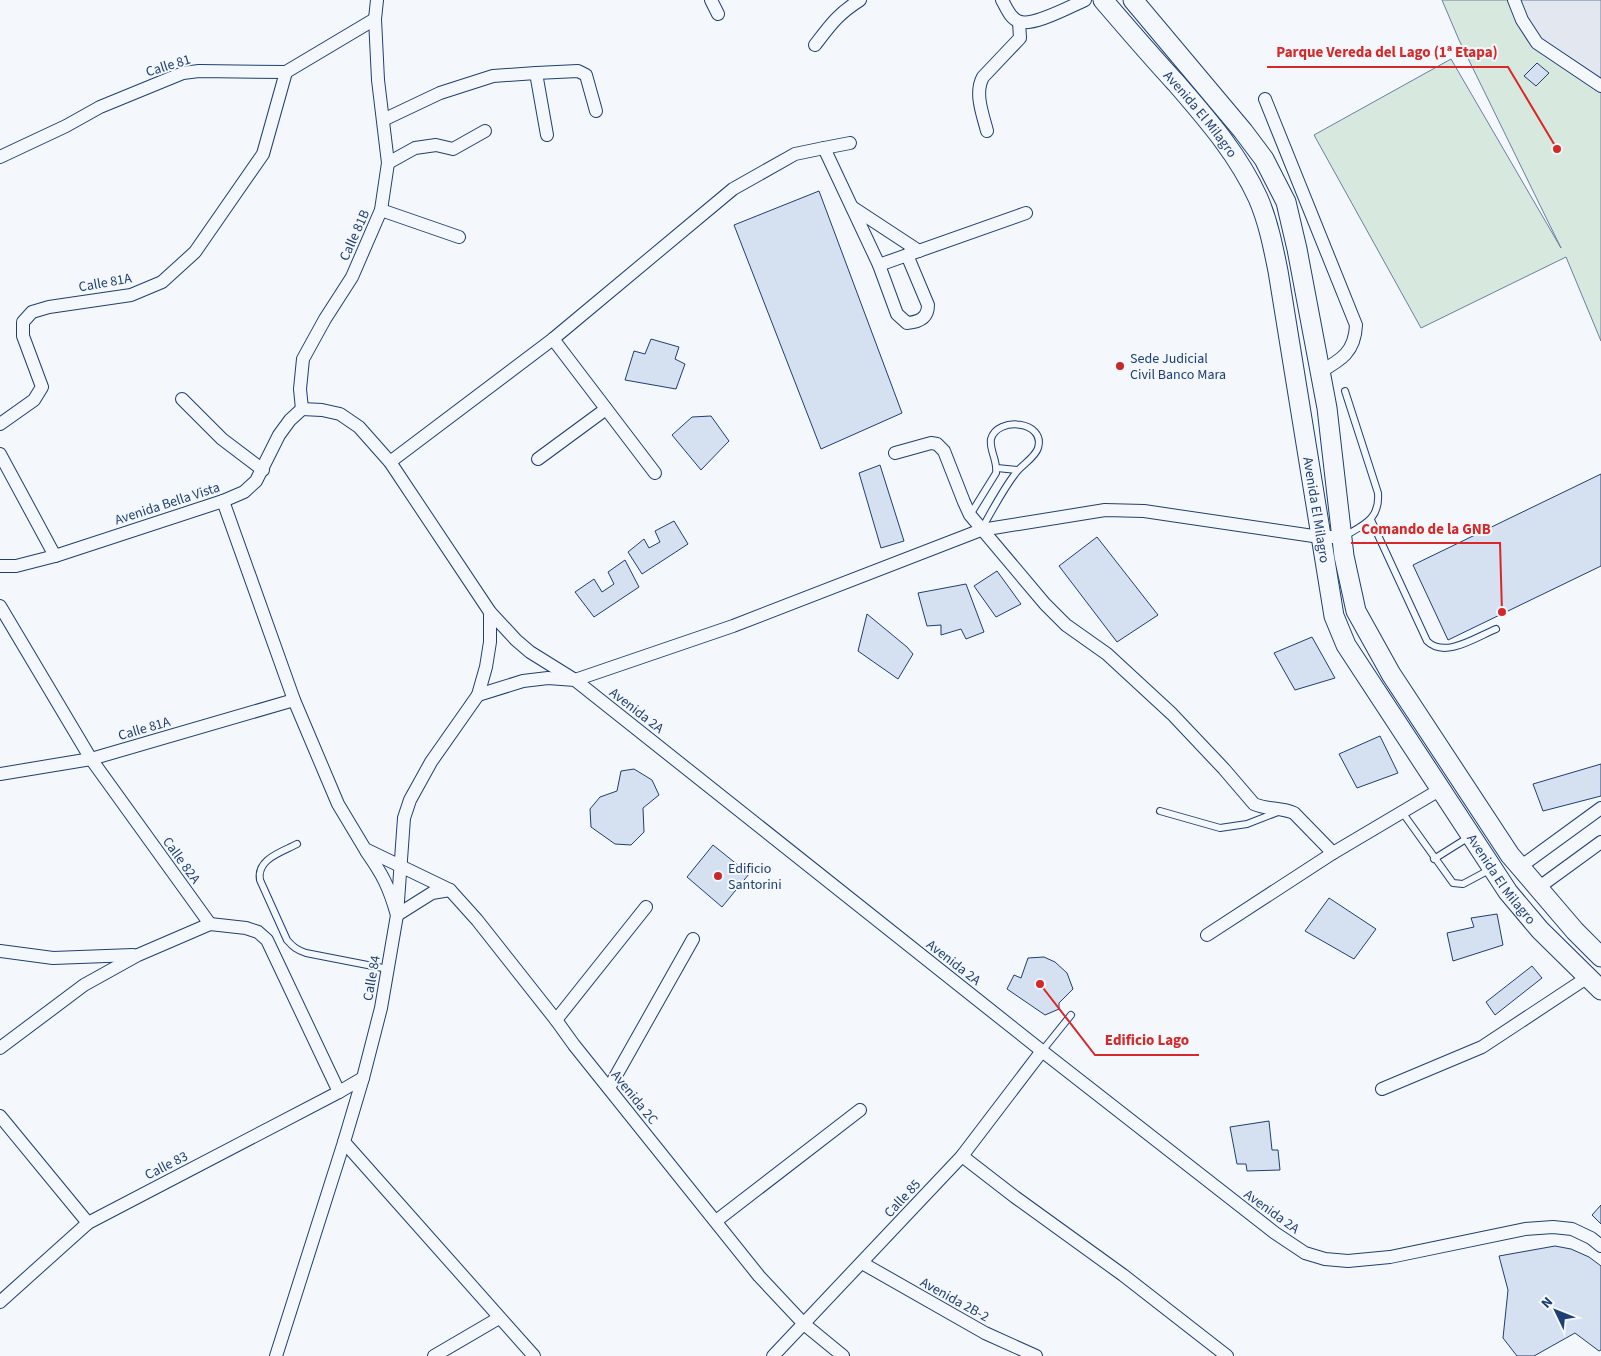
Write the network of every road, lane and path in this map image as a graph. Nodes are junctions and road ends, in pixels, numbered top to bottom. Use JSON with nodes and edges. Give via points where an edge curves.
{"nodes":[{"id":1,"x":377,"y":0,"type":"edge"},
{"id":2,"x":711,"y":0,"type":"edge"},
{"id":3,"x":860,"y":0,"type":"edge"},
{"id":4,"x":1002,"y":0,"type":"edge"},
{"id":5,"x":1085,"y":0,"type":"edge"},
{"id":6,"x":1103,"y":0,"type":"edge"},
{"id":7,"x":1132,"y":0,"type":"edge"},
{"id":8,"x":1514,"y":0,"type":"edge"},
{"id":9,"x":718,"y":14,"type":"dead end"},
{"id":10,"x":375,"y":19,"type":"junction"},
{"id":11,"x":1019,"y":22,"type":"junction"},
{"id":12,"x":816,"y":45,"type":"dead end"},
{"id":13,"x":286,"y":72,"type":"junction"},
{"id":14,"x":536,"y":73,"type":"junction"},
{"id":15,"x":1601,"y":86,"type":"edge"},
{"id":16,"x":1265,"y":99,"type":"dead end"},
{"id":17,"x":596,"y":111,"type":"dead end"},
{"id":18,"x":383,"y":120,"type":"junction"},
{"id":19,"x":485,"y":131,"type":"dead end"},
{"id":20,"x":987,"y":132,"type":"dead end"},
{"id":21,"x":546,"y":135,"type":"dead end"},
{"id":22,"x":850,"y":143,"type":"dead end"},
{"id":23,"x":824,"y":148,"type":"junction"},
{"id":24,"x":0,"y":157,"type":"edge"},
{"id":25,"x":388,"y":163,"type":"junction"},
{"id":26,"x":852,"y":207,"type":"junction"},
{"id":27,"x":381,"y":210,"type":"junction"},
{"id":28,"x":1026,"y":213,"type":"dead end"},
{"id":29,"x":459,"y":237,"type":"dead end"},
{"id":30,"x":913,"y":253,"type":"junction"},
{"id":31,"x":879,"y":265,"type":"junction"},
{"id":32,"x":553,"y":339,"type":"junction"},
{"id":33,"x":1320,"y":372,"type":"junction"},
{"id":34,"x":1345,"y":390,"type":"dead end"},
{"id":35,"x":182,"y":399,"type":"dead end"},
{"id":36,"x":302,"y":409,"type":"junction"},
{"id":37,"x":606,"y":409,"type":"junction"},
{"id":38,"x":0,"y":424,"type":"edge"},
{"id":39,"x":896,"y":453,"type":"dead end"},
{"id":40,"x":0,"y":454,"type":"edge"},
{"id":41,"x":538,"y":459,"type":"dead end"},
{"id":42,"x":390,"y":462,"type":"junction"},
{"id":43,"x":997,"y":468,"type":"junction"},
{"id":44,"x":263,"y":470,"type":"junction"},
{"id":45,"x":1017,"y":470,"type":"junction"},
{"id":46,"x":656,"y":473,"type":"dead end"},
{"id":47,"x":224,"y":501,"type":"junction"},
{"id":48,"x":970,"y":515,"type":"junction"},
{"id":49,"x":1371,"y":520,"type":"junction"},
{"id":50,"x":981,"y":530,"type":"junction"},
{"id":51,"x":1320,"y":537,"type":"junction"},
{"id":52,"x":1342,"y":537,"type":"junction"},
{"id":53,"x":54,"y":556,"type":"junction"},
{"id":54,"x":0,"y":566,"type":"edge"},
{"id":55,"x":0,"y":606,"type":"edge"},
{"id":56,"x":490,"y":612,"type":"junction"},
{"id":57,"x":1496,"y":628,"type":"dead end"},
{"id":58,"x":575,"y":680,"type":"junction"},
{"id":59,"x":478,"y":695,"type":"junction"},
{"id":60,"x":294,"y":700,"type":"junction"},
{"id":61,"x":91,"y":759,"type":"junction"},
{"id":62,"x":0,"y":774,"type":"edge"},
{"id":63,"x":1440,"y":789,"type":"junction"},
{"id":64,"x":1601,"y":808,"type":"edge"},
{"id":65,"x":1286,"y":809,"type":"junction"},
{"id":66,"x":1160,"y":811,"type":"dead end"},
{"id":67,"x":1402,"y":812,"type":"junction"},
{"id":68,"x":1470,"y":836,"type":"junction"},
{"id":69,"x":1601,"y":842,"type":"edge"},
{"id":70,"x":297,"y":844,"type":"dead end"},
{"id":71,"x":365,"y":849,"type":"junction"},
{"id":72,"x":1333,"y":853,"type":"junction"},
{"id":73,"x":1434,"y":858,"type":"junction"},
{"id":74,"x":400,"y":866,"type":"junction"},
{"id":75,"x":1520,"y":867,"type":"junction"},
{"id":76,"x":1492,"y":868,"type":"junction"},
{"id":77,"x":1538,"y":888,"type":"junction"},
{"id":78,"x":450,"y":890,"type":"junction"},
{"id":79,"x":646,"y":907,"type":"dead end"},
{"id":80,"x":397,"y":915,"type":"junction"},
{"id":81,"x":210,"y":924,"type":"junction"},
{"id":82,"x":1208,"y":935,"type":"dead end"},
{"id":83,"x":693,"y":939,"type":"dead end"},
{"id":84,"x":0,"y":950,"type":"edge"},
{"id":85,"x":138,"y":955,"type":"junction"},
{"id":86,"x":1601,"y":957,"type":"edge"},
{"id":87,"x":388,"y":969,"type":"junction"},
{"id":88,"x":1594,"y":984,"type":"edge"},
{"id":89,"x":1071,"y":1015,"type":"dead end"},
{"id":90,"x":556,"y":1020,"type":"junction"},
{"id":91,"x":0,"y":1048,"type":"edge"},
{"id":92,"x":1042,"y":1051,"type":"junction"},
{"id":93,"x":363,"y":1078,"type":"junction"},
{"id":94,"x":609,"y":1088,"type":"junction"},
{"id":95,"x":1382,"y":1089,"type":"dead end"},
{"id":96,"x":340,"y":1092,"type":"junction"},
{"id":97,"x":860,"y":1110,"type":"dead end"},
{"id":98,"x":0,"y":1116,"type":"edge"},
{"id":99,"x":344,"y":1142,"type":"junction"},
{"id":100,"x":962,"y":1156,"type":"junction"},
{"id":101,"x":716,"y":1221,"type":"junction"},
{"id":102,"x":88,"y":1223,"type":"junction"},
{"id":103,"x":1601,"y":1246,"type":"edge"},
{"id":104,"x":862,"y":1263,"type":"junction"},
{"id":105,"x":0,"y":1302,"type":"edge"},
{"id":106,"x":499,"y":1318,"type":"junction"},
{"id":107,"x":804,"y":1324,"type":"junction"},
{"id":108,"x":276,"y":1356,"type":"edge"},
{"id":109,"x":434,"y":1356,"type":"edge"},
{"id":110,"x":534,"y":1356,"type":"edge"},
{"id":111,"x":773,"y":1356,"type":"edge"},
{"id":112,"x":843,"y":1356,"type":"edge"},
{"id":113,"x":1036,"y":1356,"type":"edge"},
{"id":114,"x":1227,"y":1356,"type":"edge"}],
"edges":[{"from":1,"to":10,"type":"street","name":"Calle 81B"},
{"from":2,"to":9,"type":"street"},
{"from":3,"to":12,"type":"street","via":[[835,19]]},
{"from":4,"to":11,"type":"street","via":[[1011,16]]},
{"from":5,"to":11,"type":"street","via":[[1032,23]]},
{"from":6,"to":51,"type":"main road","name":"Avenida El Milagro","via":[[1210,123],[1233,153],[1259,199],[1278,271]]},
{"from":7,"to":33,"type":"main road","name":"Avenida El Milagro","via":[[1243,131],[1264,160],[1286,202]]},
{"from":8,"to":15,"type":"street","via":[[1537,43]]},
{"from":10,"to":13,"type":"street"},
{"from":10,"to":18,"type":"street","name":"Calle 81B"},
{"from":11,"to":20,"type":"street","via":[[1020,38],[980,82]]},
{"from":13,"to":24,"type":"street","name":"Calle 81","via":[[183,73],[100,107]]},
{"from":13,"to":38,"type":"street","name":"Calle 81A","via":[[263,154],[195,252],[162,282],[131,295],[49,307],[32,312],[23,322],[23,336],[42,387],[34,400]]},
{"from":14,"to":17,"type":"street","via":[[582,72],[586,75]]},
{"from":14,"to":18,"type":"street","via":[[493,76],[440,93]]},
{"from":14,"to":21,"type":"street"},
{"from":16,"to":33,"type":"street","via":[[1356,325],[1356,336],[1344,358]]},
{"from":18,"to":25,"type":"street","name":"Calle 81B"},
{"from":19,"to":25,"type":"street","via":[[453,149],[436,145],[415,148]]},
{"from":22,"to":23,"type":"street"},
{"from":23,"to":26,"type":"street"},
{"from":23,"to":32,"type":"street","via":[[795,154],[733,190]]},
{"from":25,"to":27,"type":"street","name":"Calle 81B"},
{"from":26,"to":30,"type":"street"},
{"from":26,"to":31,"type":"street"},
{"from":27,"to":29,"type":"street"},
{"from":27,"to":36,"type":"street","name":"Calle 81B","via":[[352,277],[303,359]]},
{"from":28,"to":30,"type":"street"},
{"from":30,"to":31,"type":"street"},
{"from":30,"to":31,"type":"street","via":[[928,305],[928,313],[923,319],[907,323],[897,314]]},
{"from":32,"to":37,"type":"street"},
{"from":32,"to":42,"type":"street"},
{"from":33,"to":52,"type":"main road","name":"Avenida El Milagro"},
{"from":34,"to":49,"type":"lane","via":[[1378,493]]},
{"from":35,"to":44,"type":"street","via":[[222,439]]},
{"from":36,"to":42,"type":"street","name":"Avenida 2A","via":[[340,414],[359,427]]},
{"from":36,"to":44,"type":"street","name":"Avenida Bella Vista","via":[[279,435]]},
{"from":37,"to":41,"type":"street"},
{"from":37,"to":46,"type":"street"},
{"from":39,"to":48,"type":"street","via":[[931,443],[940,447]]},
{"from":40,"to":53,"type":"street"},
{"from":42,"to":56,"type":"street","name":"Avenida 2A"},
{"from":43,"to":45,"type":"lane"},
{"from":43,"to":45,"type":"lane","via":[[991,438],[1000,428],[1018,424],[1033,429],[1039,441],[1036,452]]},
{"from":43,"to":48,"type":"lane"},
{"from":44,"to":47,"type":"street","name":"Avenida Bella Vista","via":[[244,492]]},
{"from":45,"to":50,"type":"lane"},
{"from":47,"to":53,"type":"street","name":"Avenida Bella Vista"},
{"from":47,"to":60,"type":"street"},
{"from":48,"to":50,"type":"street"},
{"from":49,"to":52,"type":"lane"},
{"from":49,"to":57,"type":"lane","via":[[1431,645],[1451,648]]},
{"from":50,"to":51,"type":"street","via":[[1105,510],[1144,511]]},
{"from":50,"to":58,"type":"street","via":[[733,626]]},
{"from":50,"to":65,"type":"street","via":[[1045,604],[1066,625],[1107,654],[1172,714],[1249,800],[1261,807]]},
{"from":51,"to":52,"type":"street"},
{"from":51,"to":63,"type":"main road","name":"Avenida El Milagro","via":[[1334,616],[1346,645]]},
{"from":52,"to":75,"type":"main road","name":"Avenida El Milagro","via":[[1356,611],[1391,674]]},
{"from":53,"to":54,"type":"street","name":"Avenida Bella Vista","via":[[16,566]]},
{"from":55,"to":61,"type":"street","name":"Calle 82A"},
{"from":56,"to":58,"type":"street","name":"Avenida 2A","via":[[530,652]]},
{"from":56,"to":59,"type":"street","name":"Calle 84","via":[[490,642]]},
{"from":58,"to":59,"type":"street","via":[[548,678],[524,681]]},
{"from":58,"to":92,"type":"street","name":"Avenida 2A"},
{"from":59,"to":74,"type":"street","name":"Calle 84","via":[[431,762],[410,800],[404,818]]},
{"from":60,"to":61,"type":"street","name":"Calle 81A"},
{"from":60,"to":71,"type":"street","via":[[338,804]]},
{"from":61,"to":62,"type":"street","name":"Calle 81A"},
{"from":61,"to":81,"type":"street","name":"Calle 82A"},
{"from":63,"to":67,"type":"street"},
{"from":63,"to":68,"type":"main road","name":"Avenida El Milagro"},
{"from":64,"to":75,"type":"street"},
{"from":65,"to":66,"type":"lane","via":[[1247,824],[1220,828]]},
{"from":65,"to":72,"type":"street","via":[[1304,822]]},
{"from":67,"to":72,"type":"street"},
{"from":67,"to":73,"type":"lane"},
{"from":68,"to":73,"type":"lane"},
{"from":68,"to":76,"type":"main road","name":"Avenida El Milagro"},
{"from":69,"to":77,"type":"street"},
{"from":70,"to":87,"type":"lane","via":[[269,858],[259,874],[292,947],[306,953]]},
{"from":71,"to":74,"type":"street","name":"Avenida 2C"},
{"from":71,"to":80,"type":"street","via":[[390,890]]},
{"from":72,"to":82,"type":"street"},
{"from":73,"to":76,"type":"lane","via":[[1453,883],[1463,884]]},
{"from":74,"to":78,"type":"street","name":"Avenida 2C"},
{"from":74,"to":80,"type":"street","name":"Calle 84"},
{"from":75,"to":77,"type":"main road","name":"Avenida El Milagro"},
{"from":76,"to":88,"type":"main road","name":"Avenida El Milagro","via":[[1540,930]]},
{"from":77,"to":86,"type":"main road","name":"Avenida El Milagro"},
{"from":78,"to":80,"type":"street","via":[[432,893]]},
{"from":78,"to":90,"type":"street","name":"Avenida 2C"},
{"from":79,"to":90,"type":"street"},
{"from":80,"to":87,"type":"street","name":"Calle 84"},
{"from":81,"to":85,"type":"street"},
{"from":81,"to":96,"type":"street","via":[[246,928],[267,940]]},
{"from":83,"to":94,"type":"street"},
{"from":84,"to":85,"type":"street","via":[[53,958]]},
{"from":85,"to":91,"type":"street","via":[[84,985]]},
{"from":87,"to":93,"type":"street","name":"Calle 84"},
{"from":88,"to":95,"type":"street","via":[[1482,1047]]},
{"from":89,"to":92,"type":"lane"},
{"from":90,"to":94,"type":"street","name":"Avenida 2C"},
{"from":92,"to":100,"type":"street","name":"Calle 85"},
{"from":92,"to":103,"type":"street","name":"Avenida 2A","via":[[1305,1253],[1348,1261],[1390,1257],[1525,1229],[1553,1227],[1572,1229]]},
{"from":93,"to":96,"type":"street","name":"Calle 83"},
{"from":93,"to":99,"type":"street","name":"Calle 84"},
{"from":94,"to":101,"type":"street","name":"Avenida 2C"},
{"from":96,"to":102,"type":"street","name":"Calle 83"},
{"from":97,"to":101,"type":"street"},
{"from":98,"to":102,"type":"street"},
{"from":99,"to":106,"type":"street"},
{"from":99,"to":108,"type":"street","name":"Calle 84"},
{"from":100,"to":104,"type":"street","name":"Calle 85"},
{"from":100,"to":114,"type":"street"},
{"from":101,"to":107,"type":"street","name":"Avenida 2C","via":[[759,1276]]},
{"from":102,"to":105,"type":"street","name":"Calle 83"},
{"from":104,"to":107,"type":"street","name":"Calle 85"},
{"from":104,"to":113,"type":"street","name":"Avenida 2B-2","via":[[985,1333]]},
{"from":106,"to":109,"type":"street"},
{"from":106,"to":110,"type":"street"},
{"from":107,"to":111,"type":"street","name":"Calle 85"},
{"from":107,"to":112,"type":"street","name":"Avenida 2C"}]}
